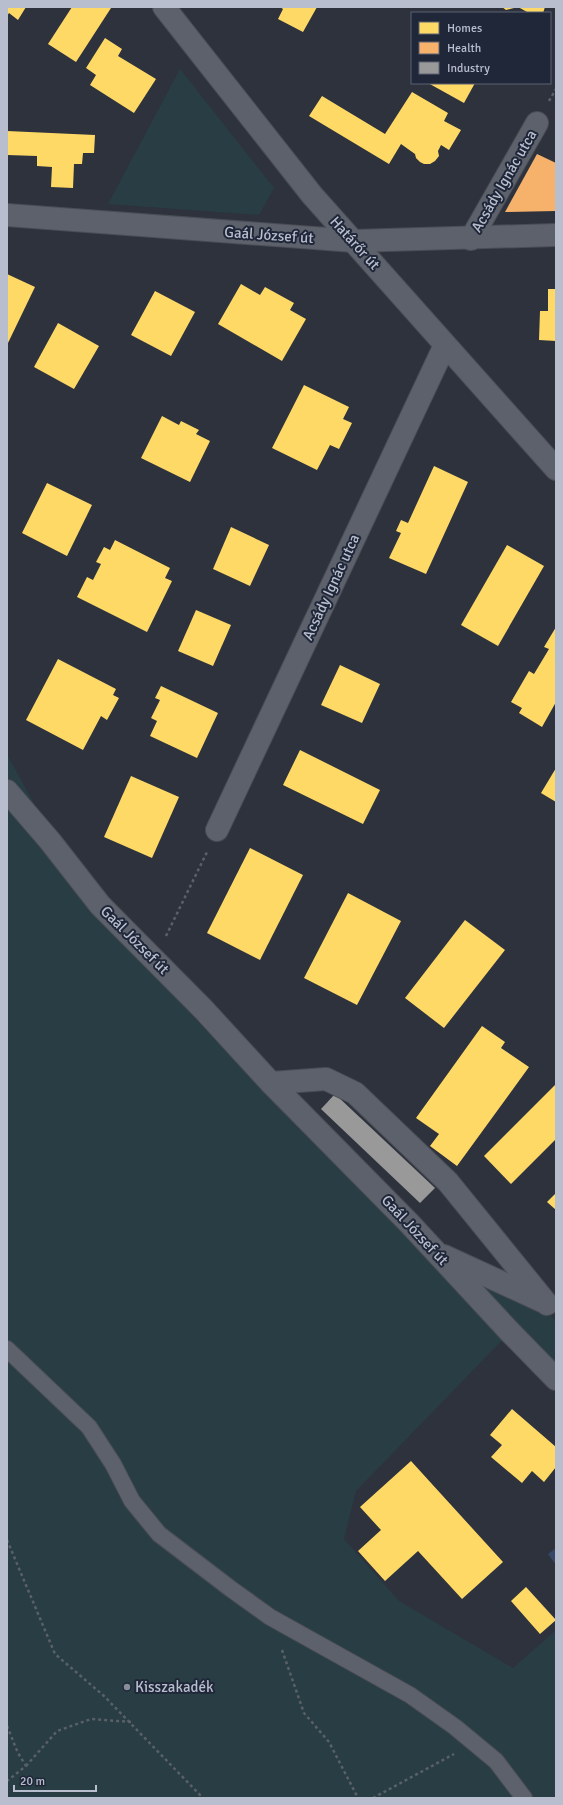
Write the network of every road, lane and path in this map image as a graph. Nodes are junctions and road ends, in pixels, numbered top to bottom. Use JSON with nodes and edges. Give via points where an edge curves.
{"nodes":[{"id":1,"x":164,"y":7,"type":"edge"},
{"id":2,"x":537,"y":123,"type":"dead end"},
{"id":3,"x":7,"y":215,"type":"edge"},
{"id":4,"x":556,"y":235,"type":"edge"},
{"id":5,"x":472,"y":239,"type":"junction"},
{"id":6,"x":354,"y":241,"type":"junction"},
{"id":7,"x":444,"y":345,"type":"junction"},
{"id":8,"x":556,"y":469,"type":"edge"},
{"id":9,"x":7,"y":791,"type":"edge"},
{"id":10,"x":217,"y":830,"type":"joint"},
{"id":11,"x":154,"y":960,"type":"junction"},
{"id":12,"x":271,"y":1083,"type":"junction"},
{"id":13,"x":436,"y":1252,"type":"junction"},
{"id":14,"x":552,"y":1308,"type":"edge"},
{"id":15,"x":7,"y":1349,"type":"edge"},
{"id":16,"x":556,"y":1379,"type":"edge"},
{"id":17,"x":7,"y":1540,"type":"edge"},
{"id":18,"x":270,"y":1617,"type":"junction"},
{"id":19,"x":131,"y":1722,"type":"junction"},
{"id":20,"x":7,"y":1726,"type":"edge"},
{"id":21,"x":474,"y":1744,"type":"junction"},
{"id":22,"x":26,"y":1766,"type":"junction"},
{"id":23,"x":7,"y":1781,"type":"edge"},
{"id":24,"x":203,"y":1798,"type":"edge"},
{"id":25,"x":358,"y":1798,"type":"edge"},
{"id":26,"x":373,"y":1798,"type":"edge"},
{"id":27,"x":524,"y":1798,"type":"edge"}],
"edges":[{"from":1,"to":6,"type":"street","name":"Határőr út","via":[[312,195]]},
{"from":2,"to":5,"type":"street","name":"Acsády Ignác utca"},
{"from":3,"to":6,"type":"street","name":"Gaál József út"},
{"from":4,"to":5,"type":"street","name":"Gaál József út"},
{"from":5,"to":6,"type":"street","name":"Gaál József út"},
{"from":6,"to":7,"type":"street","name":"Határőr út"},
{"from":7,"to":8,"type":"street","name":"Határőr út"},
{"from":7,"to":10,"type":"street","name":"Acsády Ignác utca"},
{"from":9,"to":11,"type":"street","name":"Gaál József út","via":[[100,905]]},
{"from":10,"to":11,"type":"path"},
{"from":11,"to":12,"type":"street","name":"Gaál József út"},
{"from":12,"to":13,"type":"street","name":"Gaál József út"},
{"from":12,"to":14,"type":"street","via":[[326,1079],[355,1093],[448,1182]]},
{"from":13,"to":14,"type":"street"},
{"from":13,"to":16,"type":"street","name":"Gaál József út"},
{"from":15,"to":18,"type":"lane","via":[[89,1427],[114,1464],[132,1501],[159,1534]]},
{"from":17,"to":19,"type":"path","via":[[55,1654]]},
{"from":18,"to":21,"type":"lane","via":[[410,1695]]},
{"from":18,"to":25,"type":"path","via":[[304,1713],[329,1742]]},
{"from":19,"to":22,"type":"path","via":[[92,1719],[57,1731]]},
{"from":19,"to":24,"type":"path"},
{"from":20,"to":22,"type":"path"},
{"from":21,"to":26,"type":"path"},
{"from":21,"to":27,"type":"lane","via":[[496,1761]]},
{"from":22,"to":23,"type":"path"}]}
